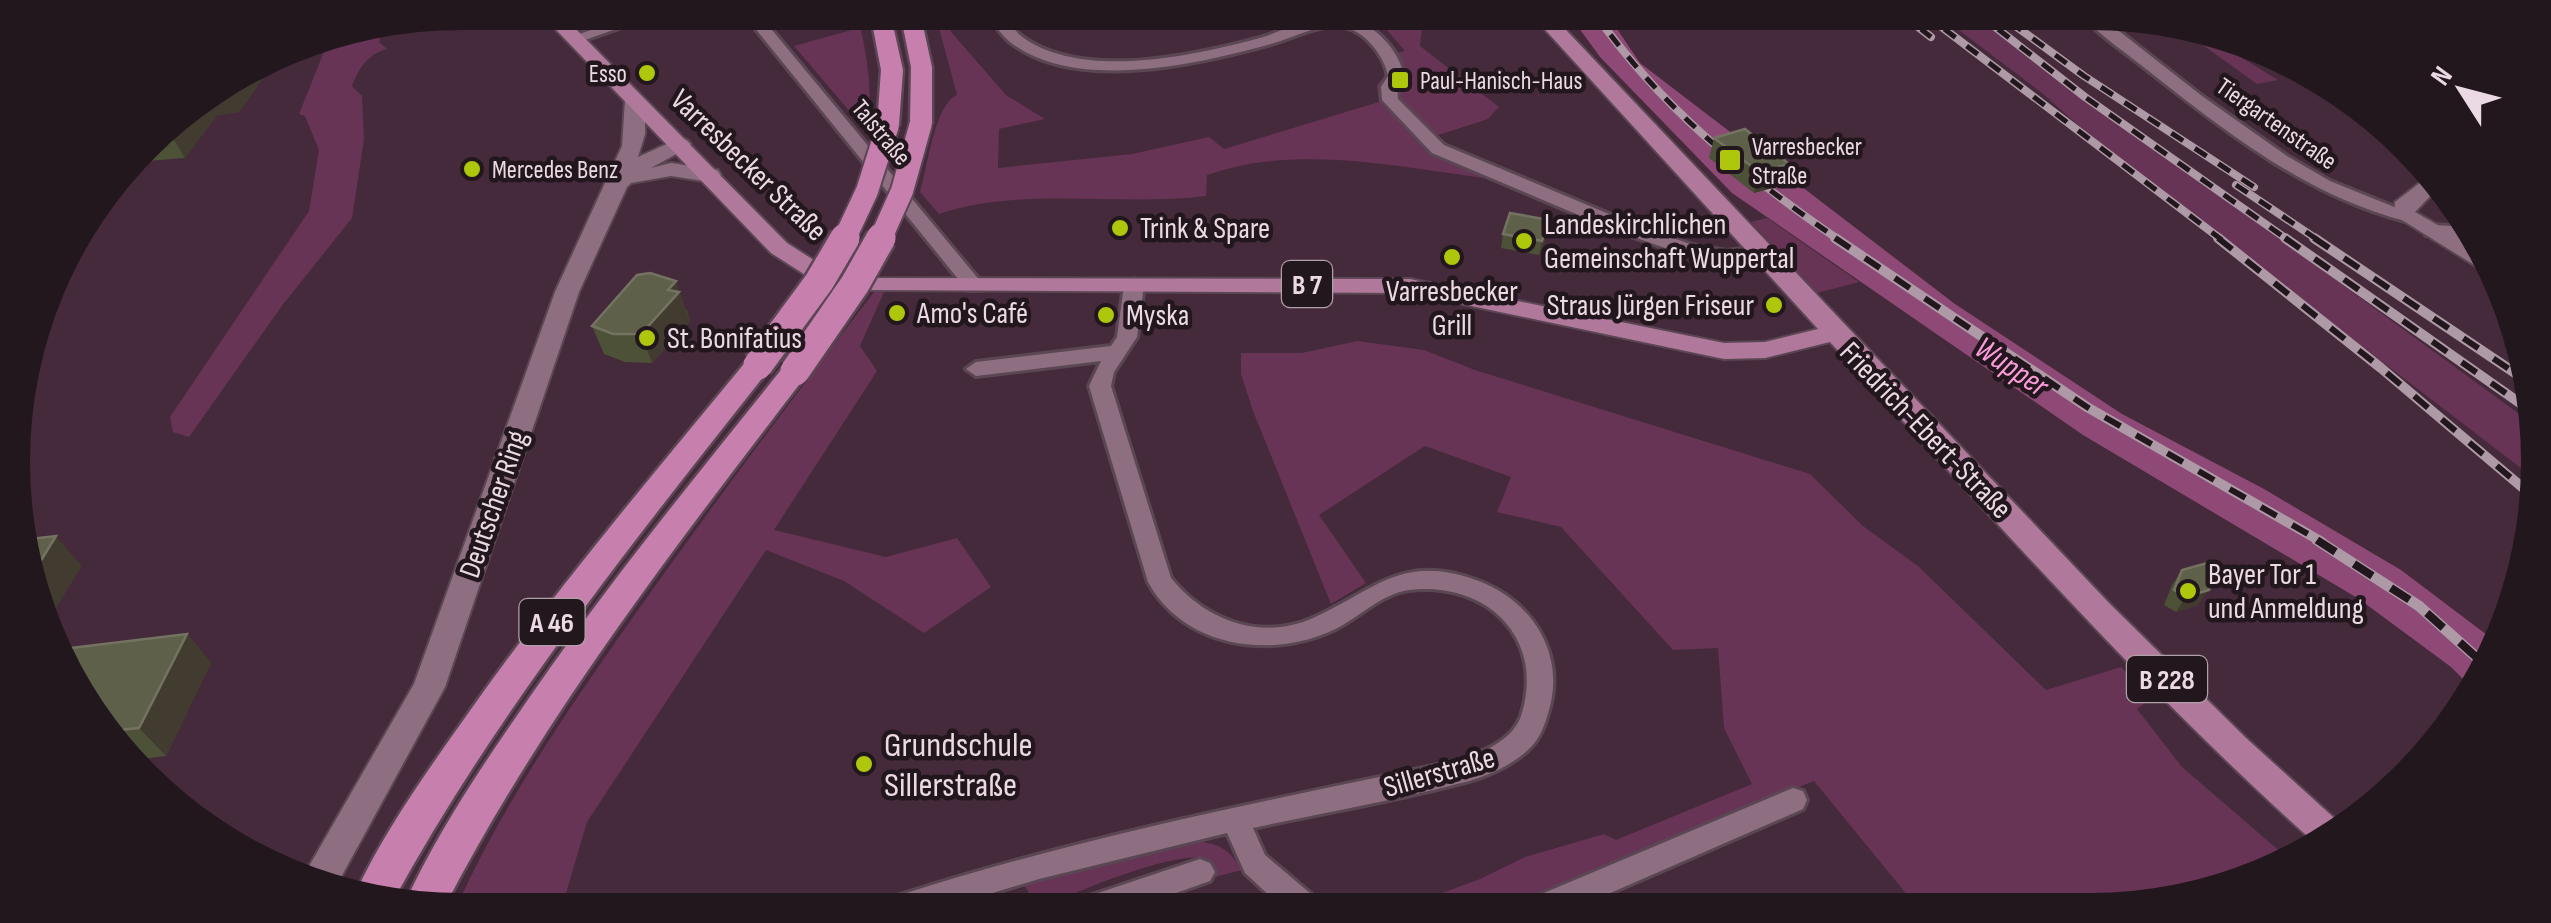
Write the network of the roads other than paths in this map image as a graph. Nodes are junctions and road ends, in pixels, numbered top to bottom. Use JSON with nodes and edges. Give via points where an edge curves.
{"nodes":[{"id":1,"x":565,"y":30,"type":"edge"},
{"id":2,"x":602,"y":30,"type":"edge"},
{"id":3,"x":764,"y":30,"type":"edge"},
{"id":4,"x":878,"y":30,"type":"edge"},
{"id":5,"x":884,"y":30,"type":"edge"},
{"id":6,"x":916,"y":30,"type":"edge"},
{"id":7,"x":1007,"y":30,"type":"edge"},
{"id":8,"x":1292,"y":30,"type":"edge"},
{"id":9,"x":1305,"y":30,"type":"edge"},
{"id":10,"x":1361,"y":30,"type":"edge"},
{"id":11,"x":1555,"y":30,"type":"edge"},
{"id":12,"x":2110,"y":31,"type":"edge"},
{"id":13,"x":1294,"y":33,"type":"junction"},
{"id":14,"x":574,"y":39,"type":"junction"},
{"id":15,"x":892,"y":70,"type":"junction"},
{"id":16,"x":635,"y":100,"type":"junction"},
{"id":17,"x":680,"y":144,"type":"junction"},
{"id":18,"x":710,"y":175,"type":"junction"},
{"id":19,"x":617,"y":185,"type":"junction"},
{"id":20,"x":2424,"y":189,"type":"edge"},
{"id":21,"x":2405,"y":215,"type":"junction"},
{"id":22,"x":2432,"y":231,"type":"junction"},
{"id":23,"x":2454,"y":232,"type":"edge"},
{"id":24,"x":2466,"y":251,"type":"edge"},
{"id":25,"x":1760,"y":253,"type":"junction"},
{"id":26,"x":1134,"y":285,"type":"junction"},
{"id":27,"x":974,"y":286,"type":"junction"},
{"id":28,"x":1834,"y":334,"type":"junction"},
{"id":29,"x":1118,"y":352,"type":"junction"},
{"id":30,"x":976,"y":369,"type":"dead end"},
{"id":31,"x":1794,"y":800,"type":"dead end"},
{"id":32,"x":1236,"y":821,"type":"junction"},
{"id":33,"x":2320,"y":826,"type":"edge"},
{"id":34,"x":325,"y":871,"type":"edge"},
{"id":35,"x":1200,"y":872,"type":"dead end"},
{"id":36,"x":381,"y":886,"type":"edge"},
{"id":37,"x":432,"y":892,"type":"edge"},
{"id":38,"x":947,"y":893,"type":"edge"},
{"id":39,"x":1138,"y":893,"type":"edge"},
{"id":40,"x":1288,"y":893,"type":"edge"},
{"id":41,"x":1579,"y":893,"type":"edge"}],
"edges":[{"from":1,"to":14,"type":"main road","name":"Varresbecker Straße","number":"B 7"},
{"from":2,"to":14,"type":"street"},
{"from":3,"to":27,"type":"street","name":"Talstraße"},
{"from":4,"to":15,"type":"highway"},
{"from":5,"to":15,"type":"highway","number":"A 46"},
{"from":6,"to":37,"type":"highway","number":"A 46","bridge":true,"via":[[924,88],[921,123],[889,226],[795,371],[579,652],[508,756]]},
{"from":7,"to":13,"type":"street","via":[[1035,52],[1084,64],[1196,56]]},
{"from":8,"to":13,"type":"street"},
{"from":9,"to":13,"type":"street"},
{"from":10,"to":25,"type":"street","via":[[1396,66],[1390,100],[1438,148],[1689,250],[1726,257]]},
{"from":11,"to":25,"type":"main road","name":"Friedrich-Ebert-Straße"},
{"from":12,"to":21,"type":"street","name":"Tiergartenstraße","via":[[2316,181]]},
{"from":14,"to":16,"type":"main road","name":"Varresbecker Straße","number":"B 7"},
{"from":15,"to":36,"type":"highway","number":"A 46","bridge":true,"via":[[881,157],[854,223],[818,284],[533,646]]},
{"from":16,"to":17,"type":"main road","name":"Varresbecker Straße","number":"B 7"},
{"from":16,"to":19,"type":"street","via":[[635,136]]},
{"from":17,"to":18,"type":"main road","name":"Varresbecker Straße","number":"B 7"},
{"from":17,"to":19,"type":"street","name":"Deutscher Ring","via":[[630,170]]},
{"from":18,"to":19,"type":"street","via":[[671,169]]},
{"from":18,"to":27,"type":"main road","name":"Varresbecker Straße","number":"B 7","via":[[779,248],[814,271],[870,285]]},
{"from":19,"to":34,"type":"street","name":"Deutscher Ring","via":[[567,292],[428,687]]},
{"from":20,"to":21,"type":"street","via":[[2403,206]]},
{"from":21,"to":22,"type":"street"},
{"from":22,"to":23,"type":"street"},
{"from":22,"to":24,"type":"street"},
{"from":25,"to":28,"type":"main road","name":"Friedrich-Ebert-Straße"},
{"from":26,"to":27,"type":"main road","name":"Varresbecker Straße","number":"B 7"},
{"from":26,"to":28,"type":"main road","name":"Varresbecker Straße","number":"B 7","via":[[1410,286],[1724,351],[1765,350]]},
{"from":26,"to":29,"type":"street","name":"Sillerstraße","via":[[1127,337]]},
{"from":28,"to":33,"type":"main road","name":"Friedrich-Ebert-Straße","number":"B 228","via":[[2262,776]]},
{"from":29,"to":30,"type":"street"},
{"from":29,"to":32,"type":"street","name":"Sillerstraße","via":[[1100,386],[1104,404],[1160,582],[1190,615],[1236,634],[1290,635],[1321,625],[1383,588],[1445,581],[1501,603],[1528,630],[1538,656],[1539,705],[1528,731],[1506,753],[1464,771]]},
{"from":31,"to":41,"type":"street"},
{"from":32,"to":38,"type":"street","name":"Sillerstraße","via":[[1096,849]]},
{"from":32,"to":40,"type":"street","via":[[1254,864]]},
{"from":35,"to":39,"type":"street"}]}
